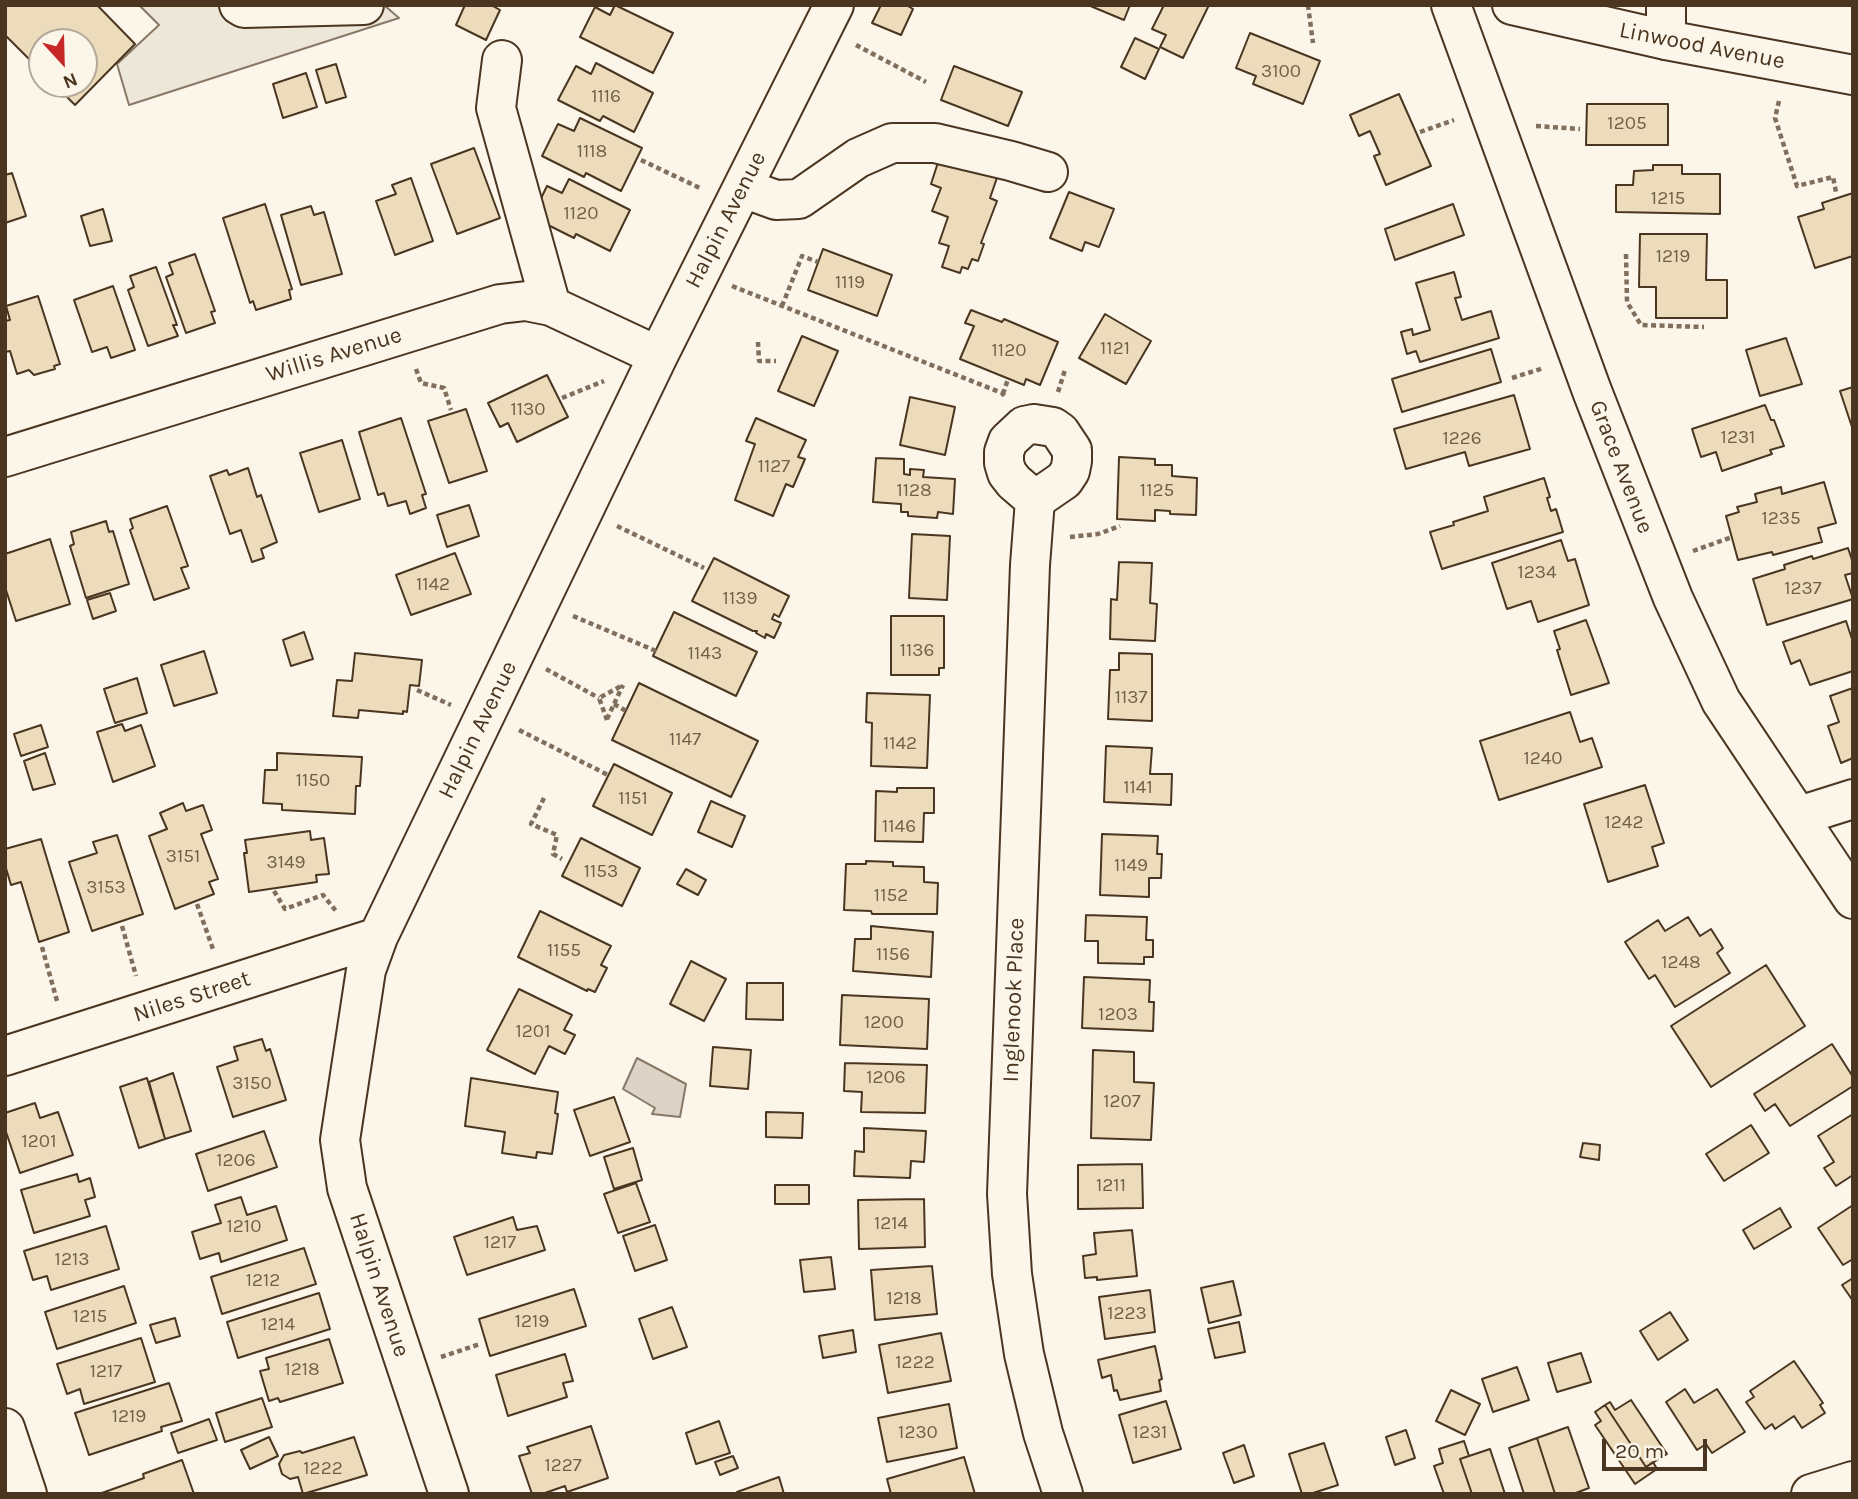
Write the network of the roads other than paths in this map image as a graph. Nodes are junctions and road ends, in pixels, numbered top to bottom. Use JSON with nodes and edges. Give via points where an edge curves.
{"nodes":[{"id":1,"x":239,"y":5,"type":"edge"},
{"id":2,"x":364,"y":5,"type":"edge"},
{"id":3,"x":834,"y":5,"type":"edge"},
{"id":4,"x":1451,"y":5,"type":"edge"},
{"id":5,"x":1511,"y":5,"type":"edge"},
{"id":6,"x":1666,"y":22,"type":"edge"},
{"id":7,"x":502,"y":60,"type":"dead end"},
{"id":8,"x":1853,"y":75,"type":"edge"},
{"id":9,"x":1048,"y":172,"type":"dead end"},
{"id":10,"x":724,"y":190,"type":"junction"},
{"id":11,"x":551,"y":306,"type":"junction"},
{"id":12,"x":658,"y":356,"type":"junction"},
{"id":13,"x":5,"y":457,"type":"edge"},
{"id":14,"x":1035,"y":500,"type":"dead end"},
{"id":15,"x":1853,"y":799,"type":"edge"},
{"id":16,"x":1799,"y":816,"type":"junction"},
{"id":17,"x":1853,"y":899,"type":"edge"},
{"id":18,"x":378,"y":937,"type":"junction"},
{"id":19,"x":5,"y":1056,"type":"edge"},
{"id":20,"x":5,"y":1428,"type":"edge"},
{"id":21,"x":1853,"y":1481,"type":"edge"},
{"id":22,"x":27,"y":1494,"type":"edge"},
{"id":23,"x":449,"y":1494,"type":"edge"},
{"id":24,"x":1063,"y":1494,"type":"edge"},
{"id":25,"x":1811,"y":1494,"type":"edge"}],
"edges":[{"from":1,"to":2,"type":"street"},
{"from":3,"to":10,"type":"street","name":"Halpin Avenue"},
{"from":4,"to":16,"type":"street","name":"Grace Avenue","via":[[1673,598],[1721,701]]},
{"from":5,"to":6,"type":"street","name":"Linwood Avenue"},
{"from":6,"to":8,"type":"street","name":"Linwood Avenue"},
{"from":7,"to":11,"type":"street","via":[[496,107]]},
{"from":9,"to":10,"type":"street","via":[[935,143],[892,144],[858,158],[799,199],[776,200]]},
{"from":10,"to":12,"type":"street","name":"Halpin Avenue"},
{"from":11,"to":12,"type":"street","name":"Willis Avenue"},
{"from":11,"to":13,"type":"street","name":"Willis Avenue","via":[[526,301],[500,304]]},
{"from":12,"to":18,"type":"street","name":"Halpin Avenue"},
{"from":14,"to":24,"type":"street","name":"Inglenook Place","via":[[1007,1194],[1024,1354]]},
{"from":15,"to":16,"type":"street"},
{"from":16,"to":17,"type":"street","name":"Grace Avenue"},
{"from":18,"to":19,"type":"street","name":"Niles Street"},
{"from":18,"to":23,"type":"street","name":"Halpin Avenue","via":[[366,970],[340,1140],[347,1188]]},
{"from":20,"to":22,"type":"street"},
{"from":21,"to":25,"type":"street"}]}
